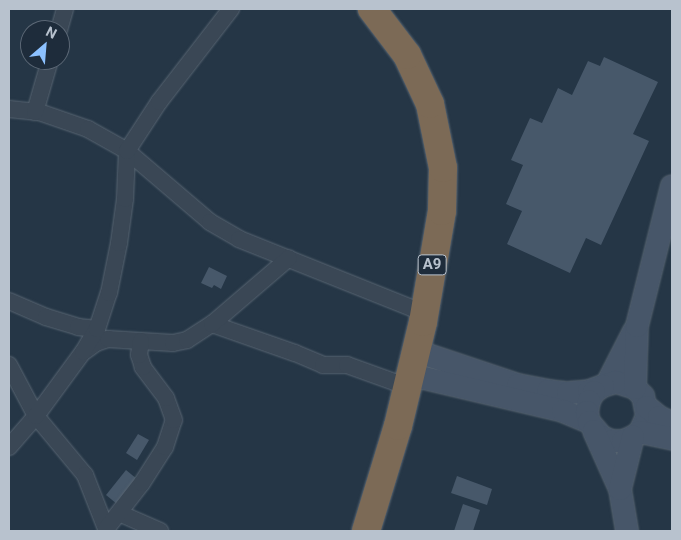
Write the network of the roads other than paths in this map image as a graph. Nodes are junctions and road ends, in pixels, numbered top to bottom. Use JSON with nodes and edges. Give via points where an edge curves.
{"nodes":[{"id":1,"x":231,"y":9,"type":"edge"},
{"id":2,"x":372,"y":9,"type":"edge"},
{"id":3,"x":47,"y":70,"type":"edge"},
{"id":4,"x":9,"y":109,"type":"edge"},
{"id":5,"x":35,"y":112,"type":"junction"},
{"id":6,"x":127,"y":151,"type":"junction"},
{"id":7,"x":672,"y":186,"type":"edge"},
{"id":8,"x":289,"y":258,"type":"junction"},
{"id":9,"x":9,"y":301,"type":"edge"},
{"id":10,"x":424,"y":313,"type":"junction"},
{"id":11,"x":212,"y":324,"type":"junction"},
{"id":12,"x":637,"y":326,"type":"junction"},
{"id":13,"x":96,"y":329,"type":"junction"},
{"id":14,"x":141,"y":341,"type":"junction"},
{"id":15,"x":83,"y":352,"type":"junction"},
{"id":16,"x":9,"y":365,"type":"edge"},
{"id":17,"x":412,"y":371,"type":"junction"},
{"id":18,"x":605,"y":384,"type":"junction"},
{"id":19,"x":635,"y":388,"type":"junction"},
{"id":20,"x":647,"y":407,"type":"junction"},
{"id":21,"x":36,"y":416,"type":"junction"},
{"id":22,"x":672,"y":423,"type":"edge"},
{"id":23,"x":592,"y":426,"type":"junction"},
{"id":24,"x":636,"y":435,"type":"junction"},
{"id":25,"x":672,"y":440,"type":"edge"},
{"id":26,"x":9,"y":447,"type":"edge"},
{"id":27,"x":620,"y":489,"type":"junction"},
{"id":28,"x":119,"y":513,"type":"junction"},
{"id":29,"x":106,"y":530,"type":"edge"},
{"id":30,"x":160,"y":531,"type":"edge"},
{"id":31,"x":366,"y":531,"type":"edge"},
{"id":32,"x":627,"y":531,"type":"edge"}],
"edges":[{"from":1,"to":6,"type":"street","via":[[159,102]]},
{"from":2,"to":10,"type":"highway","number":"A9","via":[[406,54],[430,104],[443,168],[442,211]]},
{"from":3,"to":5,"type":"street"},
{"from":4,"to":5,"type":"street"},
{"from":5,"to":6,"type":"street","via":[[88,129]]},
{"from":6,"to":8,"type":"street","via":[[210,222],[239,239]]},
{"from":6,"to":13,"type":"street","via":[[119,243],[109,294]]},
{"from":7,"to":12,"type":"main road"},
{"from":8,"to":10,"type":"street"},
{"from":8,"to":11,"type":"street"},
{"from":9,"to":13,"type":"street","via":[[46,317]]},
{"from":10,"to":17,"type":"highway","number":"A9"},
{"from":11,"to":14,"type":"street","via":[[180,341]]},
{"from":11,"to":17,"type":"street","via":[[324,365]]},
{"from":12,"to":18,"type":"main road"},
{"from":12,"to":19,"type":"main road"},
{"from":13,"to":15,"type":"street"},
{"from":14,"to":15,"type":"street","via":[[108,339]]},
{"from":14,"to":28,"type":"street","via":[[139,355],[143,367],[166,398],[174,420],[165,447]]},
{"from":15,"to":21,"type":"street"},
{"from":16,"to":21,"type":"street"},
{"from":17,"to":18,"type":"main road","via":[[548,391],[589,391]]},
{"from":17,"to":23,"type":"main road","via":[[563,411]]},
{"from":17,"to":31,"type":"highway","number":"A9"},
{"from":18,"to":19,"type":"main road","via":[[616,382]]},
{"from":18,"to":23,"type":"main road","via":[[589,401],[587,412]]},
{"from":19,"to":20,"type":"main road"},
{"from":20,"to":22,"type":"main road"},
{"from":20,"to":24,"type":"main road","via":[[647,416]]},
{"from":21,"to":26,"type":"street"},
{"from":21,"to":29,"type":"street","via":[[85,475]]},
{"from":23,"to":24,"type":"main road","via":[[602,438],[612,441]]},
{"from":23,"to":27,"type":"main road"},
{"from":24,"to":25,"type":"main road"},
{"from":24,"to":27,"type":"main road"},
{"from":27,"to":32,"type":"main road"},
{"from":28,"to":29,"type":"street"},
{"from":28,"to":30,"type":"street"}]}
